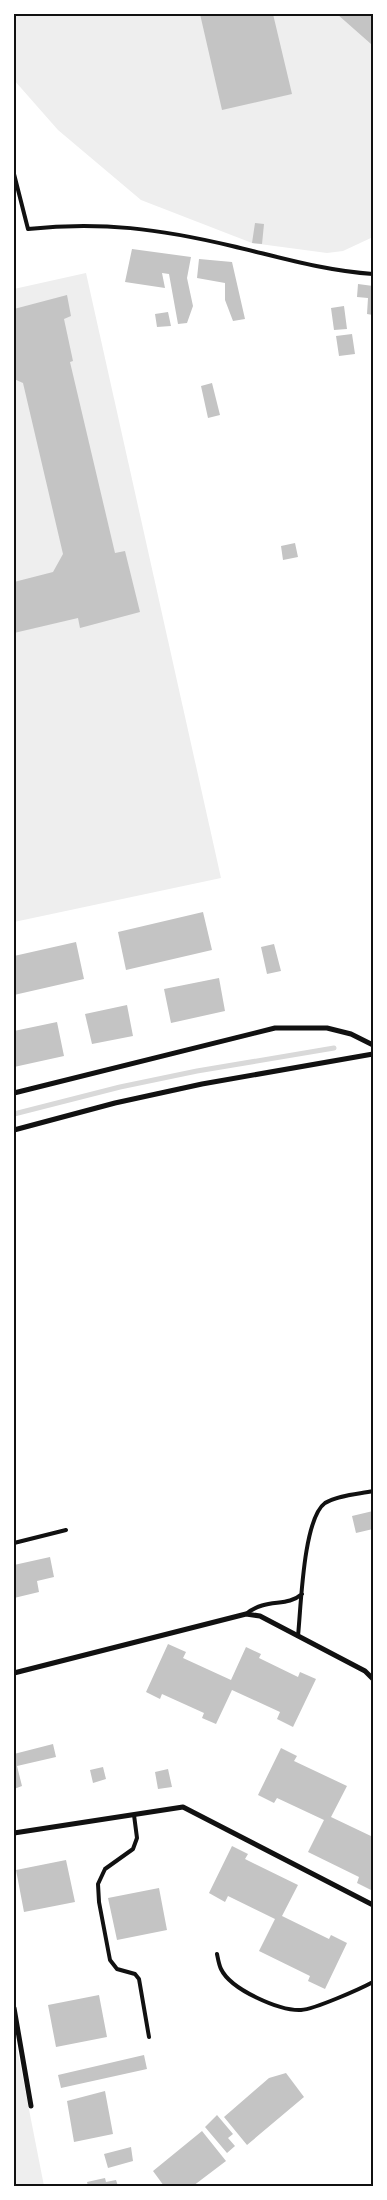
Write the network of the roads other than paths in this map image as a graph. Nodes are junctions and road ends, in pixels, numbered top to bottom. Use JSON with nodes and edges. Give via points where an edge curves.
{"nodes":[{"id":1,"x":14,"y":174,"type":"edge"},
{"id":2,"x":373,"y":274,"type":"edge"},
{"id":3,"x":373,"y":1046,"type":"edge"},
{"id":4,"x":373,"y":1054,"type":"edge"},
{"id":5,"x":14,"y":1093,"type":"edge"},
{"id":6,"x":14,"y":1130,"type":"edge"},
{"id":7,"x":373,"y":1491,"type":"edge"},
{"id":8,"x":66,"y":1530,"type":"dead end"},
{"id":9,"x":14,"y":1543,"type":"edge"},
{"id":10,"x":302,"y":1594,"type":"junction"},
{"id":11,"x":246,"y":1614,"type":"junction"},
{"id":12,"x":298,"y":1636,"type":"junction"},
{"id":13,"x":14,"y":1674,"type":"edge"},
{"id":14,"x":373,"y":1679,"type":"edge"},
{"id":15,"x":134,"y":1815,"type":"junction"},
{"id":16,"x":14,"y":1833,"type":"edge"},
{"id":17,"x":373,"y":1905,"type":"edge"},
{"id":18,"x":217,"y":1954,"type":"dead end"},
{"id":19,"x":373,"y":1982,"type":"edge"},
{"id":20,"x":14,"y":2008,"type":"edge"},
{"id":21,"x":149,"y":2037,"type":"dead end"},
{"id":22,"x":31,"y":2106,"type":"dead end"}],
"edges":[{"from":1,"to":2,"type":"lane","via":[[28,229],[106,224],[157,230],[318,268]]},
{"from":3,"to":5,"type":"street","via":[[351,1034],[327,1028],[275,1028]]},
{"from":4,"to":6,"type":"street","via":[[202,1084]]},
{"from":7,"to":10,"type":"lane","via":[[326,1503],[317,1511],[308,1536]]},
{"from":8,"to":9,"type":"lane"},
{"from":10,"to":11,"type":"lane","via":[[296,1599],[256,1606]]},
{"from":10,"to":12,"type":"lane"},
{"from":11,"to":12,"type":"street","via":[[260,1616]]},
{"from":11,"to":13,"type":"street"},
{"from":12,"to":14,"type":"street","via":[[365,1671]]},
{"from":15,"to":16,"type":"street"},
{"from":15,"to":17,"type":"street","via":[[184,1807]]},
{"from":15,"to":21,"type":"lane","via":[[137,1838],[133,1849],[105,1869],[98,1884],[99,1902],[110,1960],[117,1969],[140,1978]]},
{"from":18,"to":19,"type":"lane","via":[[221,1970],[232,1981],[251,1995],[288,2009],[304,2010]]},
{"from":20,"to":22,"type":"street"}]}
